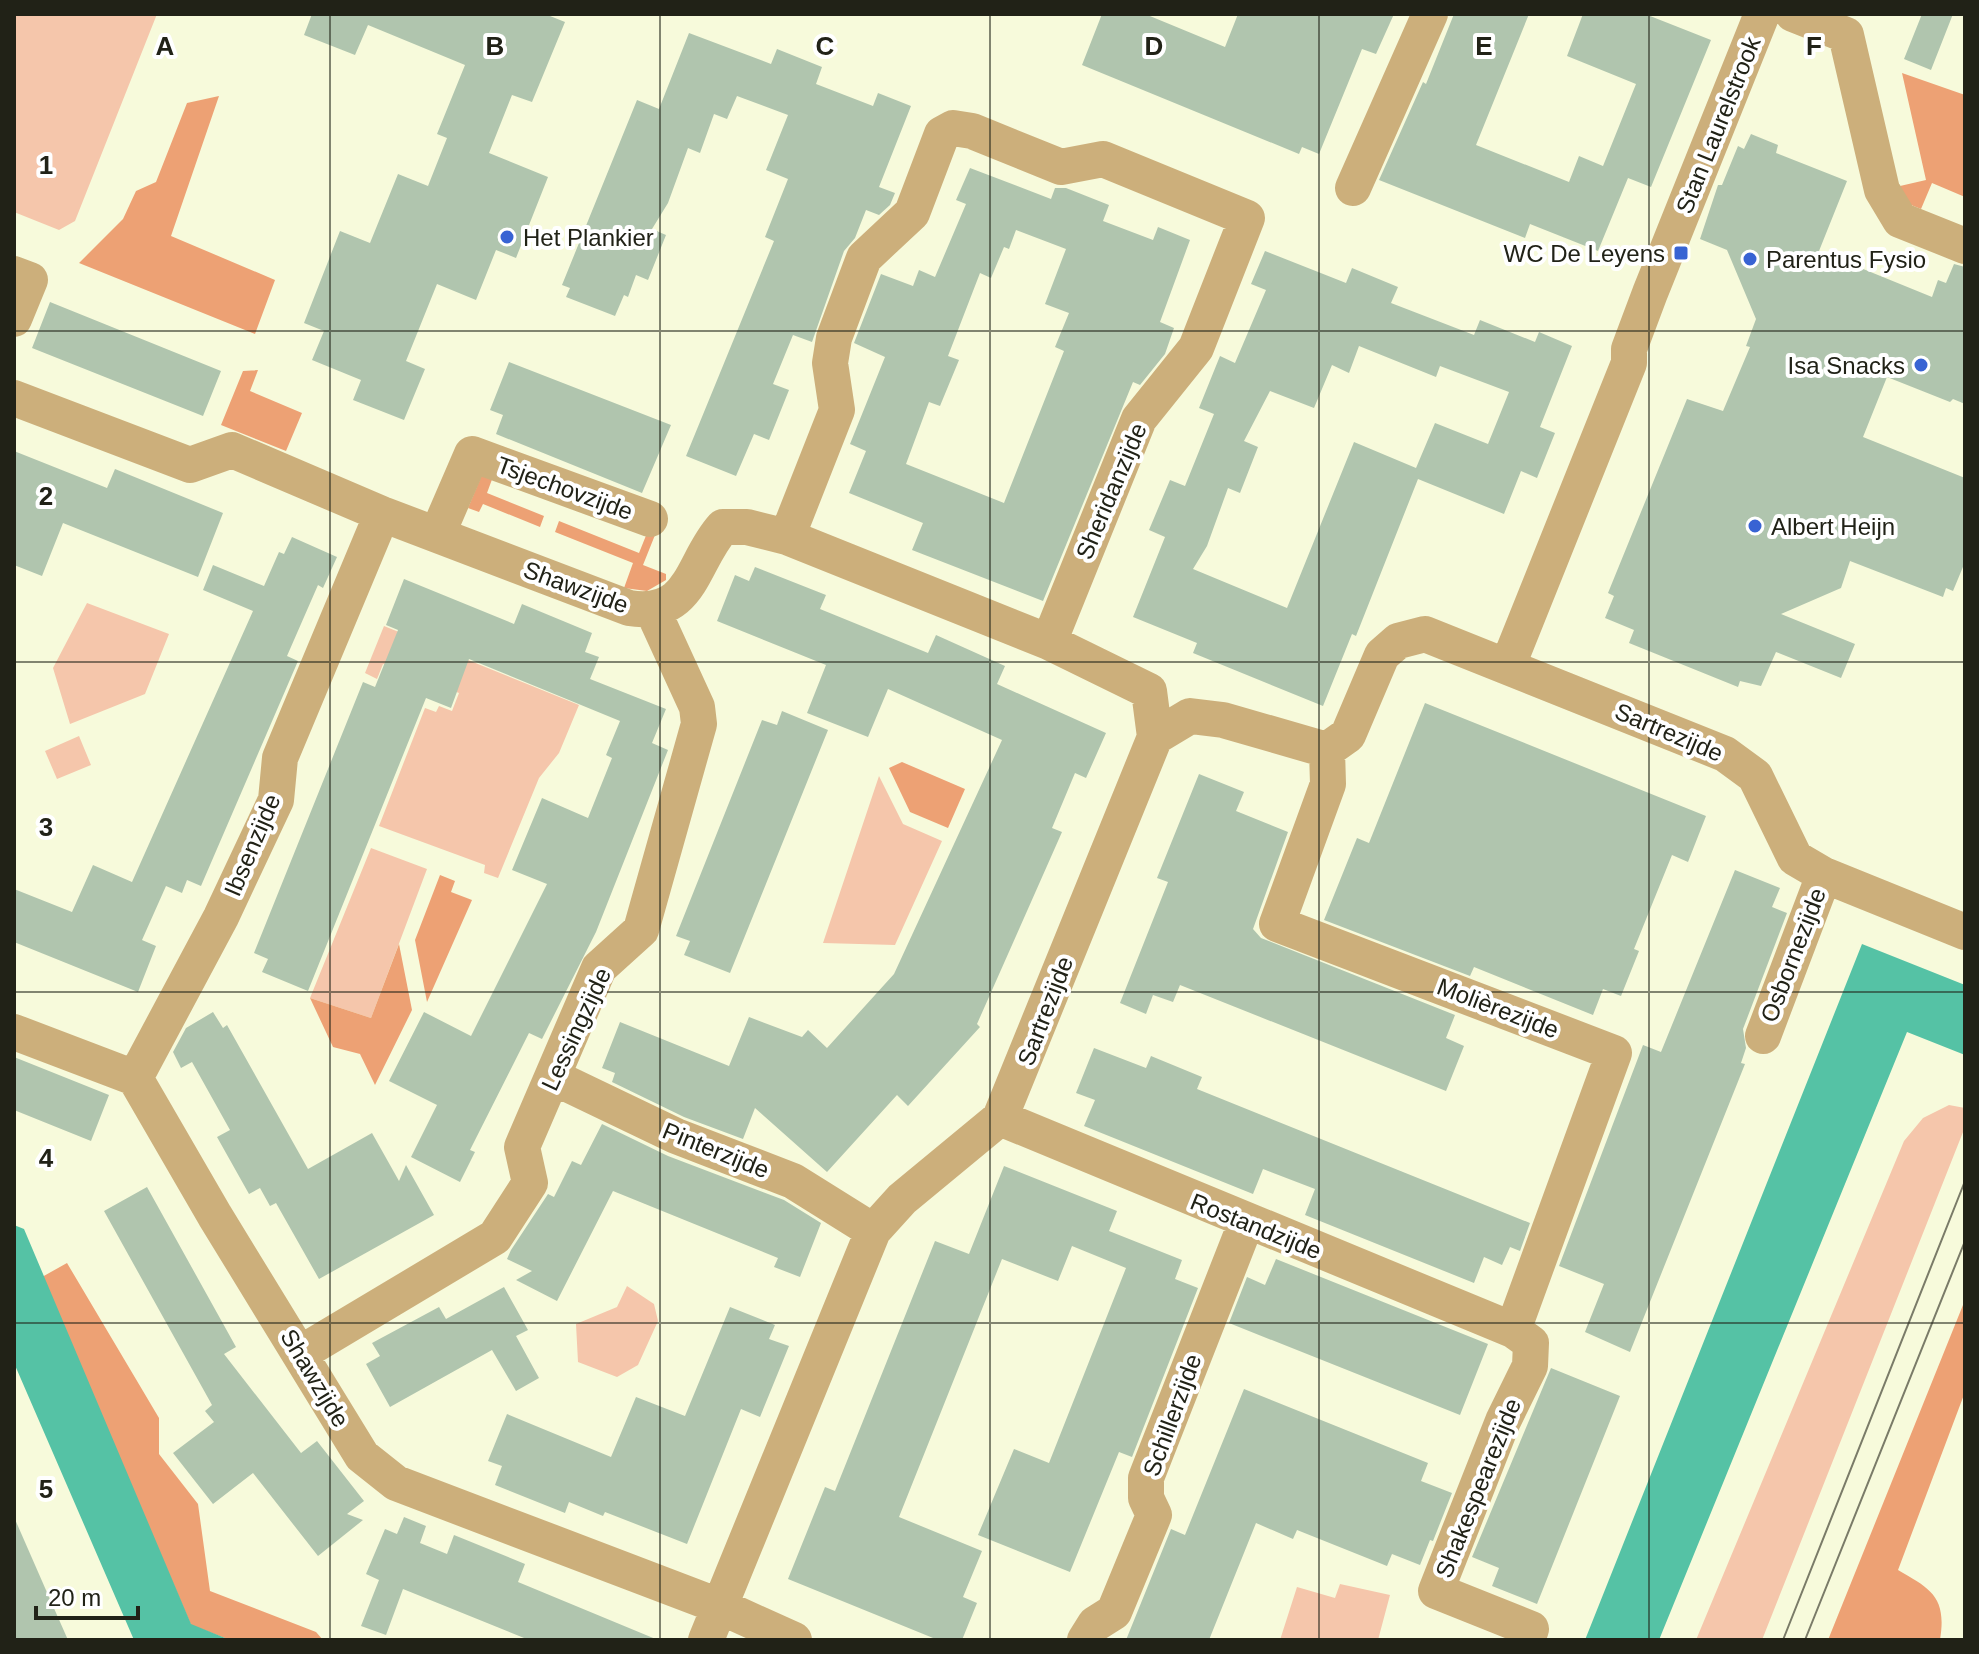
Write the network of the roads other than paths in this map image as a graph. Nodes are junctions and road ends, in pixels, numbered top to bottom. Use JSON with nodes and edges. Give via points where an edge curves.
{"nodes":[{"id":1,"x":1430,"y":14,"type":"edge"},
{"id":2,"x":1762,"y":14,"type":"edge"},
{"id":3,"x":1793,"y":14,"type":"edge"},
{"id":4,"x":1851,"y":24,"type":"edge"},
{"id":5,"x":1353,"y":188,"type":"dead end"},
{"id":6,"x":1965,"y":246,"type":"edge"},
{"id":7,"x":14,"y":274,"type":"edge"},
{"id":8,"x":14,"y":319,"type":"edge"},
{"id":9,"x":14,"y":398,"type":"edge"},
{"id":10,"x":382,"y":514,"type":"junction"},
{"id":11,"x":650,"y":519,"type":"dead end"},
{"id":12,"x":437,"y":535,"type":"junction"},
{"id":13,"x":787,"y":537,"type":"junction"},
{"id":14,"x":653,"y":611,"type":"junction"},
{"id":15,"x":1049,"y":642,"type":"junction"},
{"id":16,"x":1508,"y":665,"type":"junction"},
{"id":17,"x":1155,"y":737,"type":"junction"},
{"id":18,"x":1327,"y":750,"type":"junction"},
{"id":19,"x":1824,"y":875,"type":"junction"},
{"id":20,"x":1965,"y":932,"type":"edge"},
{"id":21,"x":14,"y":1032,"type":"edge"},
{"id":22,"x":1763,"y":1036,"type":"dead end"},
{"id":23,"x":135,"y":1078,"type":"junction"},
{"id":24,"x":555,"y":1078,"type":"junction"},
{"id":25,"x":1000,"y":1118,"type":"junction"},
{"id":26,"x":1246,"y":1223,"type":"junction"},
{"id":27,"x":873,"y":1231,"type":"junction"},
{"id":28,"x":1513,"y":1330,"type":"junction"},
{"id":29,"x":301,"y":1353,"type":"junction"},
{"id":30,"x":719,"y":1606,"type":"junction"},
{"id":31,"x":706,"y":1640,"type":"edge"},
{"id":32,"x":794,"y":1640,"type":"edge"},
{"id":33,"x":1085,"y":1640,"type":"edge"},
{"id":34,"x":1527,"y":1640,"type":"edge"}],
"edges":[{"from":1,"to":5,"type":"street"},
{"from":2,"to":16,"type":"street","name":"Stan Laurelstrook"},
{"from":3,"to":4,"type":"street"},
{"from":4,"to":6,"type":"street","via":[[1882,190],[1900,220]]},
{"from":7,"to":8,"type":"street","via":[[30,280]]},
{"from":9,"to":10,"type":"street","name":"Shawzijde","via":[[190,465],[232,450]]},
{"from":10,"to":12,"type":"street","name":"Shawzijde"},
{"from":10,"to":23,"type":"street","name":"Ibsenzijde","via":[[280,758],[276,800]]},
{"from":11,"to":12,"type":"street","name":"Tsjechovzijde","via":[[472,454]]},
{"from":12,"to":14,"type":"street","name":"Shawzijde","via":[[629,608]]},
{"from":13,"to":14,"type":"street","name":"Shawzijde","via":[[723,527],[710,541],[692,583]]},
{"from":13,"to":15,"type":"street","name":"Shawzijde"},
{"from":13,"to":15,"type":"street","name":"Sheridanzijde","via":[[837,410],[830,363],[834,338],[864,258],[912,213],[942,134],[953,128],[972,131],[1061,167],[1103,159],[1247,218],[1196,348],[1139,419]]},
{"from":14,"to":24,"type":"street","name":"Lessingzijde","via":[[697,707],[699,724],[641,930],[599,968]]},
{"from":15,"to":17,"type":"street","name":"Shawzijde","via":[[1149,691]]},
{"from":16,"to":18,"type":"street","name":"Sartrezijde","via":[[1425,634],[1398,641],[1382,655],[1348,735]]},
{"from":16,"to":19,"type":"street","name":"Sartrezijde","via":[[1725,754],[1755,776],[1795,858]]},
{"from":17,"to":18,"type":"street","via":[[1190,716],[1223,720]]},
{"from":17,"to":25,"type":"street","name":"Sartrezijde"},
{"from":18,"to":28,"type":"street","name":"Molièrezijde","via":[[1328,784],[1277,924],[1614,1053]]},
{"from":19,"to":20,"type":"street","name":"Sartrezijde"},
{"from":19,"to":22,"type":"street","name":"Osbornezijde"},
{"from":21,"to":23,"type":"street"},
{"from":23,"to":29,"type":"street","name":"Shawzijde"},
{"from":24,"to":27,"type":"street","name":"Pinterzijde","via":[[676,1136],[793,1181]]},
{"from":24,"to":29,"type":"street","name":"Lessingzijde","via":[[522,1147],[530,1183],[495,1237]]},
{"from":25,"to":26,"type":"street","name":"Rostandzijde"},
{"from":25,"to":27,"type":"street","name":"Sartrezijde","via":[[902,1199]]},
{"from":26,"to":28,"type":"street","name":"Rostandzijde"},
{"from":26,"to":33,"type":"street","name":"Schillerzijde","via":[[1146,1478],[1146,1498],[1154,1515],[1114,1612],[1095,1624]]},
{"from":27,"to":30,"type":"street","name":"Sartrezijde"},
{"from":28,"to":34,"type":"street","name":"Shakespearezijde","via":[[1531,1343],[1530,1366],[1436,1591],[1531,1629]]},
{"from":29,"to":30,"type":"street","name":"Shawzijde","via":[[362,1456],[396,1483]]},
{"from":30,"to":31,"type":"street","name":"Sartrezijde"},
{"from":30,"to":32,"type":"street"}]}
